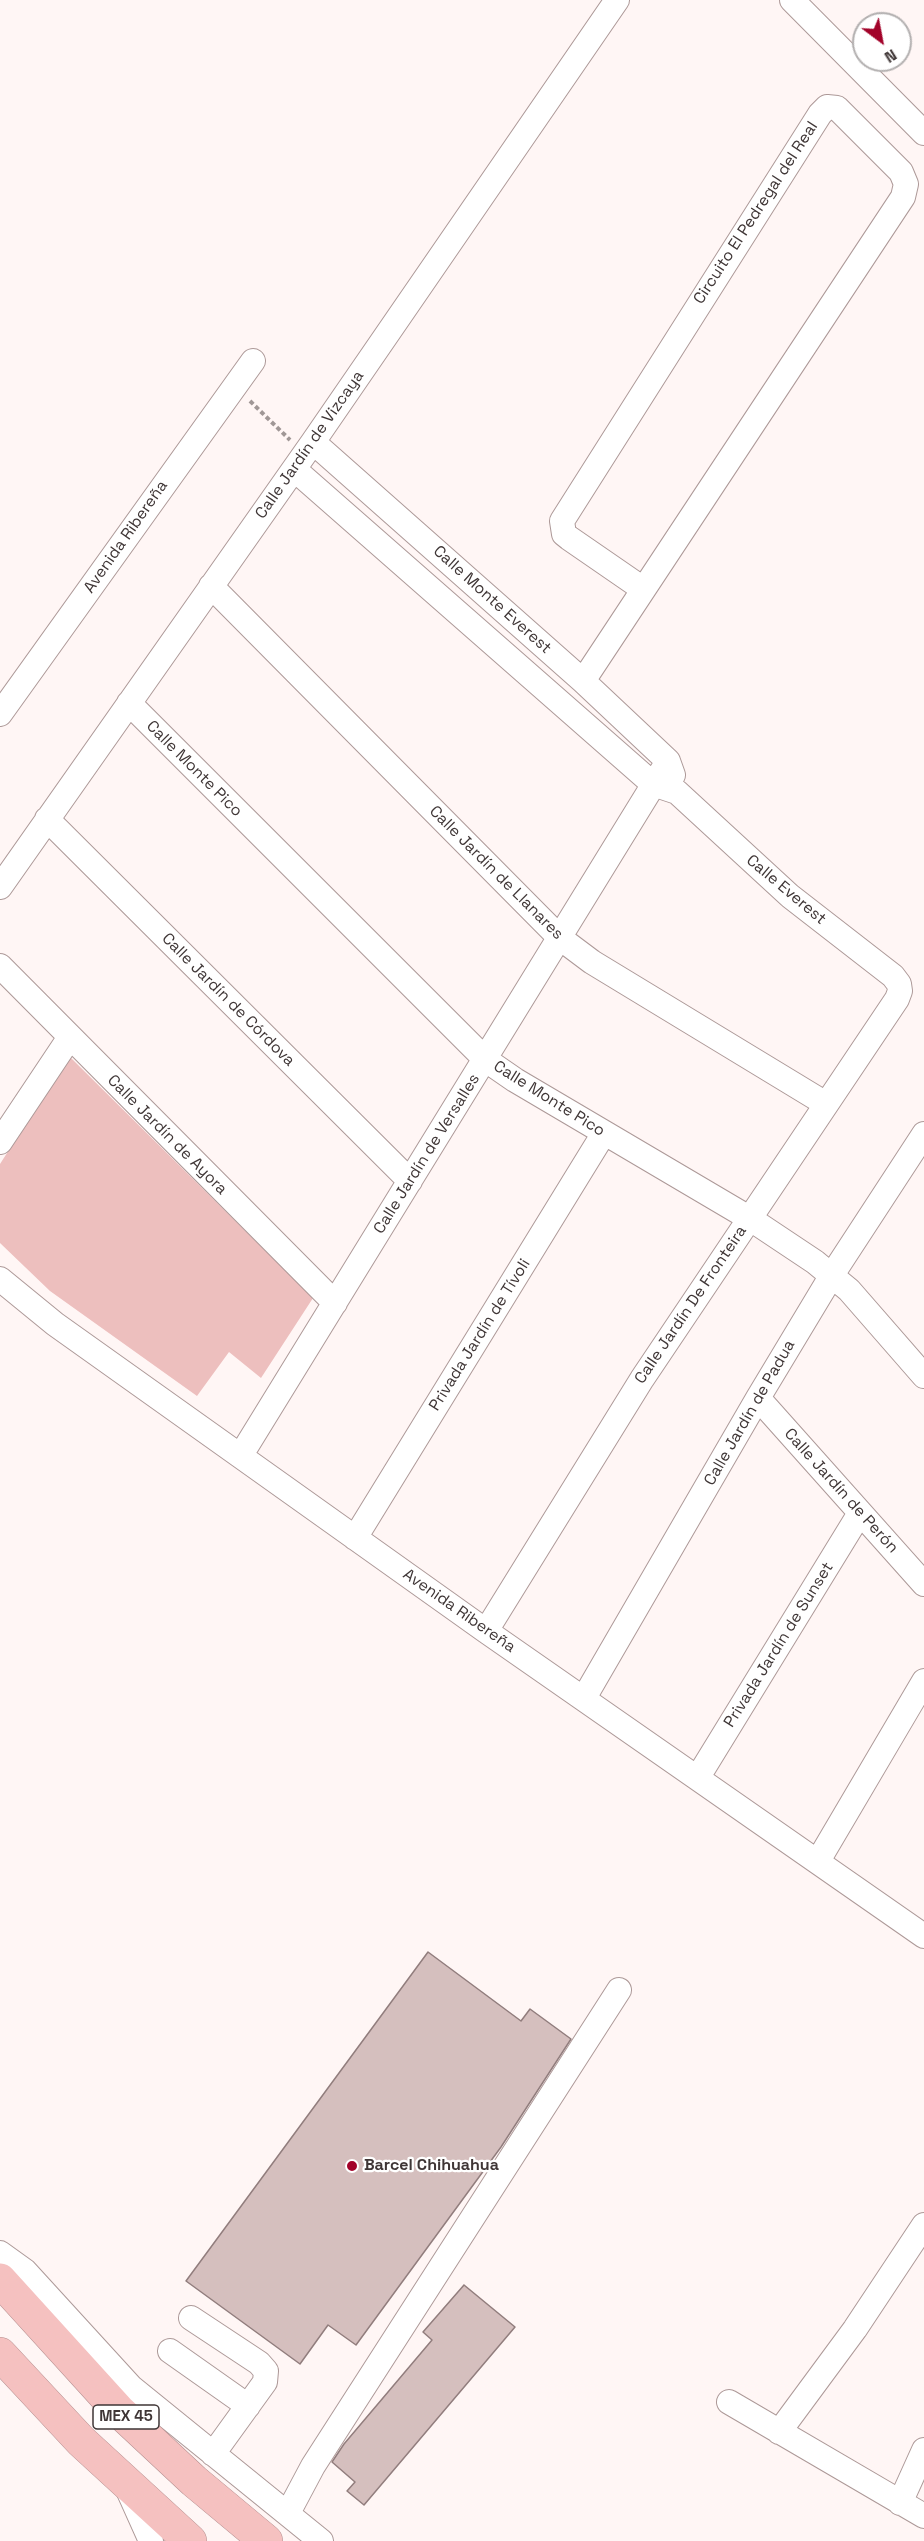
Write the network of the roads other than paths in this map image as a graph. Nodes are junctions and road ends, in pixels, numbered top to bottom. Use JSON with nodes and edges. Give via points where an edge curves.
{"nodes":[{"id":1,"x":617,"y":0,"type":"edge"},
{"id":2,"x":792,"y":0,"type":"edge"},
{"id":3,"x":924,"y":133,"type":"edge"},
{"id":4,"x":253,"y":361,"type":"dead end"},
{"id":5,"x":304,"y":455,"type":"junction"},
{"id":6,"x":211,"y":586,"type":"junction"},
{"id":7,"x":643,"y":589,"type":"junction"},
{"id":8,"x":583,"y":681,"type":"junction"},
{"id":9,"x":129,"y":703,"type":"junction"},
{"id":10,"x":0,"y":714,"type":"edge"},
{"id":11,"x":668,"y":761,"type":"junction"},
{"id":12,"x":653,"y":784,"type":"junction"},
{"id":13,"x":677,"y":792,"type":"junction"},
{"id":14,"x":47,"y":819,"type":"junction"},
{"id":15,"x":0,"y":887,"type":"edge"},
{"id":16,"x":560,"y":938,"type":"junction"},
{"id":17,"x":0,"y":966,"type":"edge"},
{"id":18,"x":899,"y":984,"type":"joint"},
{"id":19,"x":70,"y":1037,"type":"junction"},
{"id":20,"x":486,"y":1060,"type":"junction"},
{"id":21,"x":826,"y":1104,"type":"junction"},
{"id":22,"x":604,"y":1133,"type":"junction"},
{"id":23,"x":924,"y":1134,"type":"edge"},
{"id":24,"x":0,"y":1142,"type":"edge"},
{"id":25,"x":410,"y":1181,"type":"junction"},
{"id":26,"x":749,"y":1218,"type":"junction"},
{"id":27,"x":832,"y":1275,"type":"junction"},
{"id":28,"x":0,"y":1279,"type":"edge"},
{"id":29,"x":335,"y":1303,"type":"junction"},
{"id":30,"x":924,"y":1376,"type":"edge"},
{"id":31,"x":758,"y":1398,"type":"junction"},
{"id":32,"x":241,"y":1455,"type":"junction"},
{"id":33,"x":860,"y":1513,"type":"junction"},
{"id":34,"x":355,"y":1538,"type":"junction"},
{"id":35,"x":924,"y":1584,"type":"edge"},
{"id":36,"x":486,"y":1631,"type":"junction"},
{"id":37,"x":924,"y":1681,"type":"edge"},
{"id":38,"x":584,"y":1698,"type":"junction"},
{"id":39,"x":698,"y":1777,"type":"junction"},
{"id":40,"x":818,"y":1861,"type":"junction"},
{"id":41,"x":924,"y":1936,"type":"edge"},
{"id":42,"x":619,"y":1990,"type":"dead end"},
{"id":43,"x":924,"y":2225,"type":"edge"},
{"id":44,"x":0,"y":2253,"type":"edge"},
{"id":45,"x":0,"y":2280,"type":"edge"},
{"id":46,"x":191,"y":2318,"type":"dead end"},
{"id":47,"x":170,"y":2351,"type":"dead end"},
{"id":48,"x":0,"y":2354,"type":"edge"},
{"id":49,"x":104,"y":2378,"type":"junction"},
{"id":50,"x":729,"y":2402,"type":"dead end"},
{"id":51,"x":248,"y":2406,"type":"junction"},
{"id":52,"x":779,"y":2432,"type":"junction"},
{"id":53,"x":924,"y":2450,"type":"edge"},
{"id":54,"x":213,"y":2454,"type":"junction"},
{"id":55,"x":126,"y":2484,"type":"junction"},
{"id":56,"x":900,"y":2503,"type":"junction"},
{"id":57,"x":288,"y":2513,"type":"junction"},
{"id":58,"x":924,"y":2516,"type":"edge"},
{"id":59,"x":151,"y":2541,"type":"edge"},
{"id":60,"x":190,"y":2541,"type":"edge"},
{"id":61,"x":266,"y":2541,"type":"edge"},
{"id":62,"x":321,"y":2541,"type":"edge"}],
"edges":[{"from":1,"to":5,"type":"street","name":"Calle Jardín de Vizcaya"},
{"from":2,"to":3,"type":"street"},
{"from":4,"to":10,"type":"street","name":"Avenida Ribereña"},
{"from":5,"to":6,"type":"street","name":"Calle Jardín de Vizcaya"},
{"from":5,"to":8,"type":"street","name":"Calle Monte Everest"},
{"from":5,"to":12,"type":"street","name":"Calle Monte Everest"},
{"from":6,"to":9,"type":"street","name":"Calle Jardín de Vizcaya"},
{"from":6,"to":16,"type":"street","name":"Calle Jardín de Llanares"},
{"from":7,"to":7,"type":"street","name":"Circuito El Pedregal del Real","via":[[903,197],[906,184],[902,172],[837,108],[827,107],[820,114],[562,521],[564,534]]},
{"from":7,"to":8,"type":"street","name":"Circuito El Pedregal del Real"},
{"from":8,"to":11,"type":"street","name":"Calle Monte Everest"},
{"from":9,"to":14,"type":"street","name":"Calle Jardín de Vizcaya"},
{"from":9,"to":20,"type":"street","name":"Calle Monte Pico"},
{"from":11,"to":12,"type":"street","name":"Calle Jardín de Versalles"},
{"from":11,"to":13,"type":"street"},
{"from":12,"to":13,"type":"street","name":"Calle Everest"},
{"from":12,"to":16,"type":"street","name":"Calle Jardín de Versalles"},
{"from":13,"to":18,"type":"street","name":"Calle Everest","via":[[790,896]]},
{"from":14,"to":15,"type":"street","name":"Calle Jardín de Vizcaya"},
{"from":14,"to":25,"type":"street","name":"Calle Jardín de Córdova"},
{"from":16,"to":20,"type":"street","name":"Calle Jardín de Versalles"},
{"from":16,"to":21,"type":"street","name":"Calle Jardín de Llanares","via":[[592,962]]},
{"from":17,"to":19,"type":"street","name":"Calle Jardín de Ayora"},
{"from":18,"to":21,"type":"street","name":"Calle Jardín De Fronteira","via":[[897,999]]},
{"from":19,"to":24,"type":"street"},
{"from":19,"to":29,"type":"street","name":"Calle Jardín de Ayora"},
{"from":20,"to":22,"type":"street","name":"Calle Monte Pico"},
{"from":20,"to":25,"type":"street","name":"Calle Jardín de Versalles"},
{"from":21,"to":26,"type":"street","name":"Calle Jardín De Fronteira"},
{"from":22,"to":26,"type":"street","name":"Calle Monte Pico"},
{"from":22,"to":34,"type":"street","name":"Privada Jardín de Tívoli"},
{"from":23,"to":27,"type":"street","name":"Calle Jardín de Padua"},
{"from":25,"to":29,"type":"street","name":"Calle Jardín de Versalles"},
{"from":26,"to":27,"type":"street","name":"Calle Monte Pico"},
{"from":26,"to":36,"type":"street","name":"Calle Jardín De Fronteira","via":[[600,1443]]},
{"from":27,"to":30,"type":"street","name":"Calle Monte Pico","via":[[864,1305]]},
{"from":27,"to":31,"type":"street","name":"Calle Jardín de Padua"},
{"from":28,"to":32,"type":"street","name":"Avenida Ribereña","via":[[55,1324]]},
{"from":29,"to":32,"type":"street","name":"Calle Jardín de Versalles"},
{"from":31,"to":33,"type":"street","name":"Calle Jardín de Perón"},
{"from":31,"to":38,"type":"street","name":"Calle Jardín de Padua"},
{"from":32,"to":34,"type":"street","name":"Avenida Ribereña"},
{"from":33,"to":35,"type":"street","name":"Calle Jardín de Perón"},
{"from":33,"to":39,"type":"street","name":"Privada Jardín de Sunset"},
{"from":34,"to":36,"type":"street","name":"Avenida Ribereña"},
{"from":36,"to":38,"type":"street","name":"Avenida Ribereña"},
{"from":37,"to":40,"type":"street"},
{"from":38,"to":39,"type":"street","name":"Avenida Ribereña"},
{"from":39,"to":40,"type":"street","name":"Avenida Ribereña"},
{"from":40,"to":41,"type":"street","name":"Avenida Ribereña"},
{"from":42,"to":57,"type":"street","via":[[313,2466]]},
{"from":43,"to":52,"type":"street","via":[[855,2329]]},
{"from":44,"to":49,"type":"street","via":[[25,2271]]},
{"from":45,"to":49,"type":"highway","number":"MEX 45"},
{"from":46,"to":51,"type":"street","via":[[264,2366],[265,2382]]},
{"from":47,"to":51,"type":"street"},
{"from":48,"to":55,"type":"highway","number":"MEX 45"},
{"from":49,"to":54,"type":"street","via":[[149,2404]]},
{"from":49,"to":61,"type":"highway","number":"MEX 45","via":[[194,2481]]},
{"from":50,"to":52,"type":"street"},
{"from":51,"to":54,"type":"street"},
{"from":52,"to":56,"type":"street"},
{"from":53,"to":56,"type":"street"},
{"from":54,"to":57,"type":"street"},
{"from":55,"to":59,"type":"street"},
{"from":55,"to":60,"type":"highway","number":"MEX 45"},
{"from":56,"to":58,"type":"street"},
{"from":57,"to":62,"type":"street"}]}
